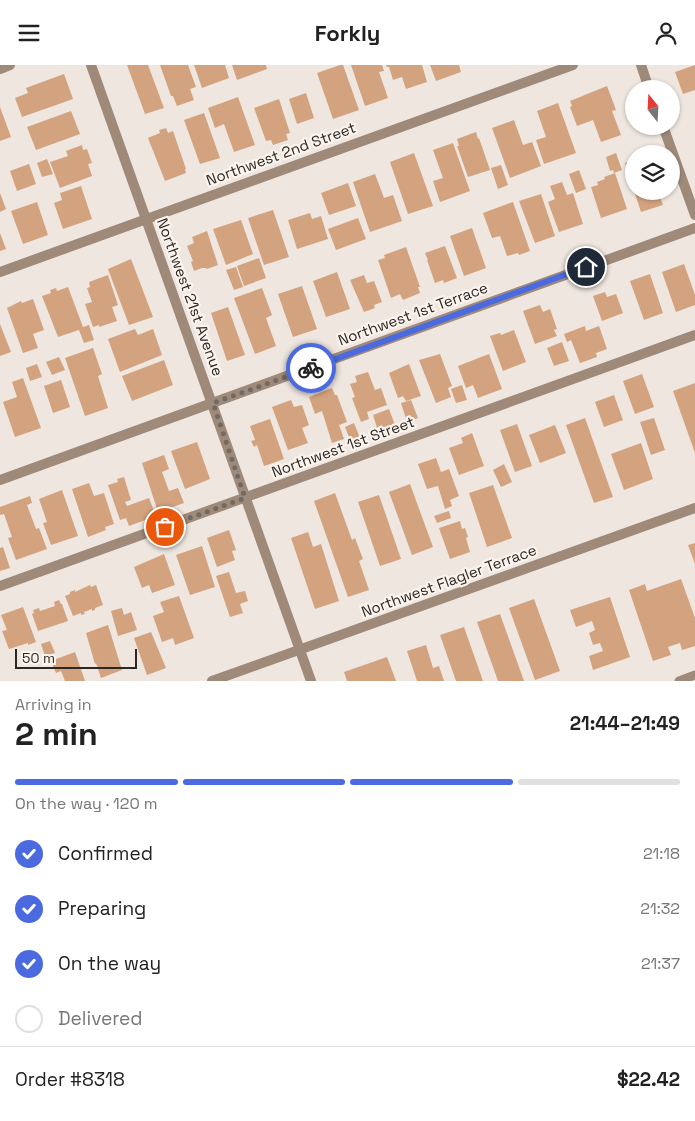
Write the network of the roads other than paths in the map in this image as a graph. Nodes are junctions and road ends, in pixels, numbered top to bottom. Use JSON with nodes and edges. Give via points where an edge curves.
{"nodes":[{"id":1,"x":10,"y":65,"type":"edge"},
{"id":2,"x":91,"y":65,"type":"edge"},
{"id":3,"x":573,"y":65,"type":"edge"},
{"id":4,"x":641,"y":65,"type":"edge"},
{"id":5,"x":0,"y":69,"type":"edge"},
{"id":6,"x":646,"y":80,"type":"edge"},
{"id":7,"x":666,"y":135,"type":"edge"},
{"id":8,"x":695,"y":215,"type":"edge"},
{"id":9,"x":146,"y":219,"type":"junction"},
{"id":10,"x":695,"y":228,"type":"edge"},
{"id":11,"x":0,"y":273,"type":"edge"},
{"id":12,"x":695,"y":335,"type":"edge"},
{"id":13,"x":213,"y":403,"type":"junction"},
{"id":14,"x":0,"y":480,"type":"edge"},
{"id":15,"x":245,"y":498,"type":"junction"},
{"id":16,"x":695,"y":508,"type":"edge"},
{"id":17,"x":0,"y":586,"type":"edge"},
{"id":18,"x":300,"y":650,"type":"junction"},
{"id":19,"x":695,"y":675,"type":"edge"},
{"id":20,"x":212,"y":681,"type":"edge"},
{"id":21,"x":311,"y":681,"type":"edge"},
{"id":22,"x":679,"y":681,"type":"edge"}],
"edges":[{"from":1,"to":5,"type":"street"},
{"from":2,"to":9,"type":"street","name":"Northwest 21st Avenue"},
{"from":3,"to":9,"type":"street","name":"Northwest 2nd Street"},
{"from":4,"to":6,"type":"street"},
{"from":7,"to":8,"type":"street"},
{"from":9,"to":11,"type":"street","name":"Northwest 2nd Street"},
{"from":9,"to":13,"type":"street","name":"Northwest 21st Avenue"},
{"from":10,"to":13,"type":"street","name":"Northwest 1st Terrace"},
{"from":12,"to":15,"type":"street","name":"Northwest 1st Street"},
{"from":13,"to":14,"type":"street","name":"Northwest 1st Terrace"},
{"from":13,"to":15,"type":"street","name":"Northwest 21st Avenue"},
{"from":15,"to":17,"type":"street","name":"Northwest 1st Street"},
{"from":15,"to":18,"type":"street","name":"Northwest 21st Avenue"},
{"from":16,"to":18,"type":"street","name":"Northwest Flagler Terrace"},
{"from":18,"to":20,"type":"street","name":"Northwest Flagler Terrace"},
{"from":18,"to":21,"type":"street","name":"Northwest 21st Avenue"},
{"from":19,"to":22,"type":"lane"}]}
